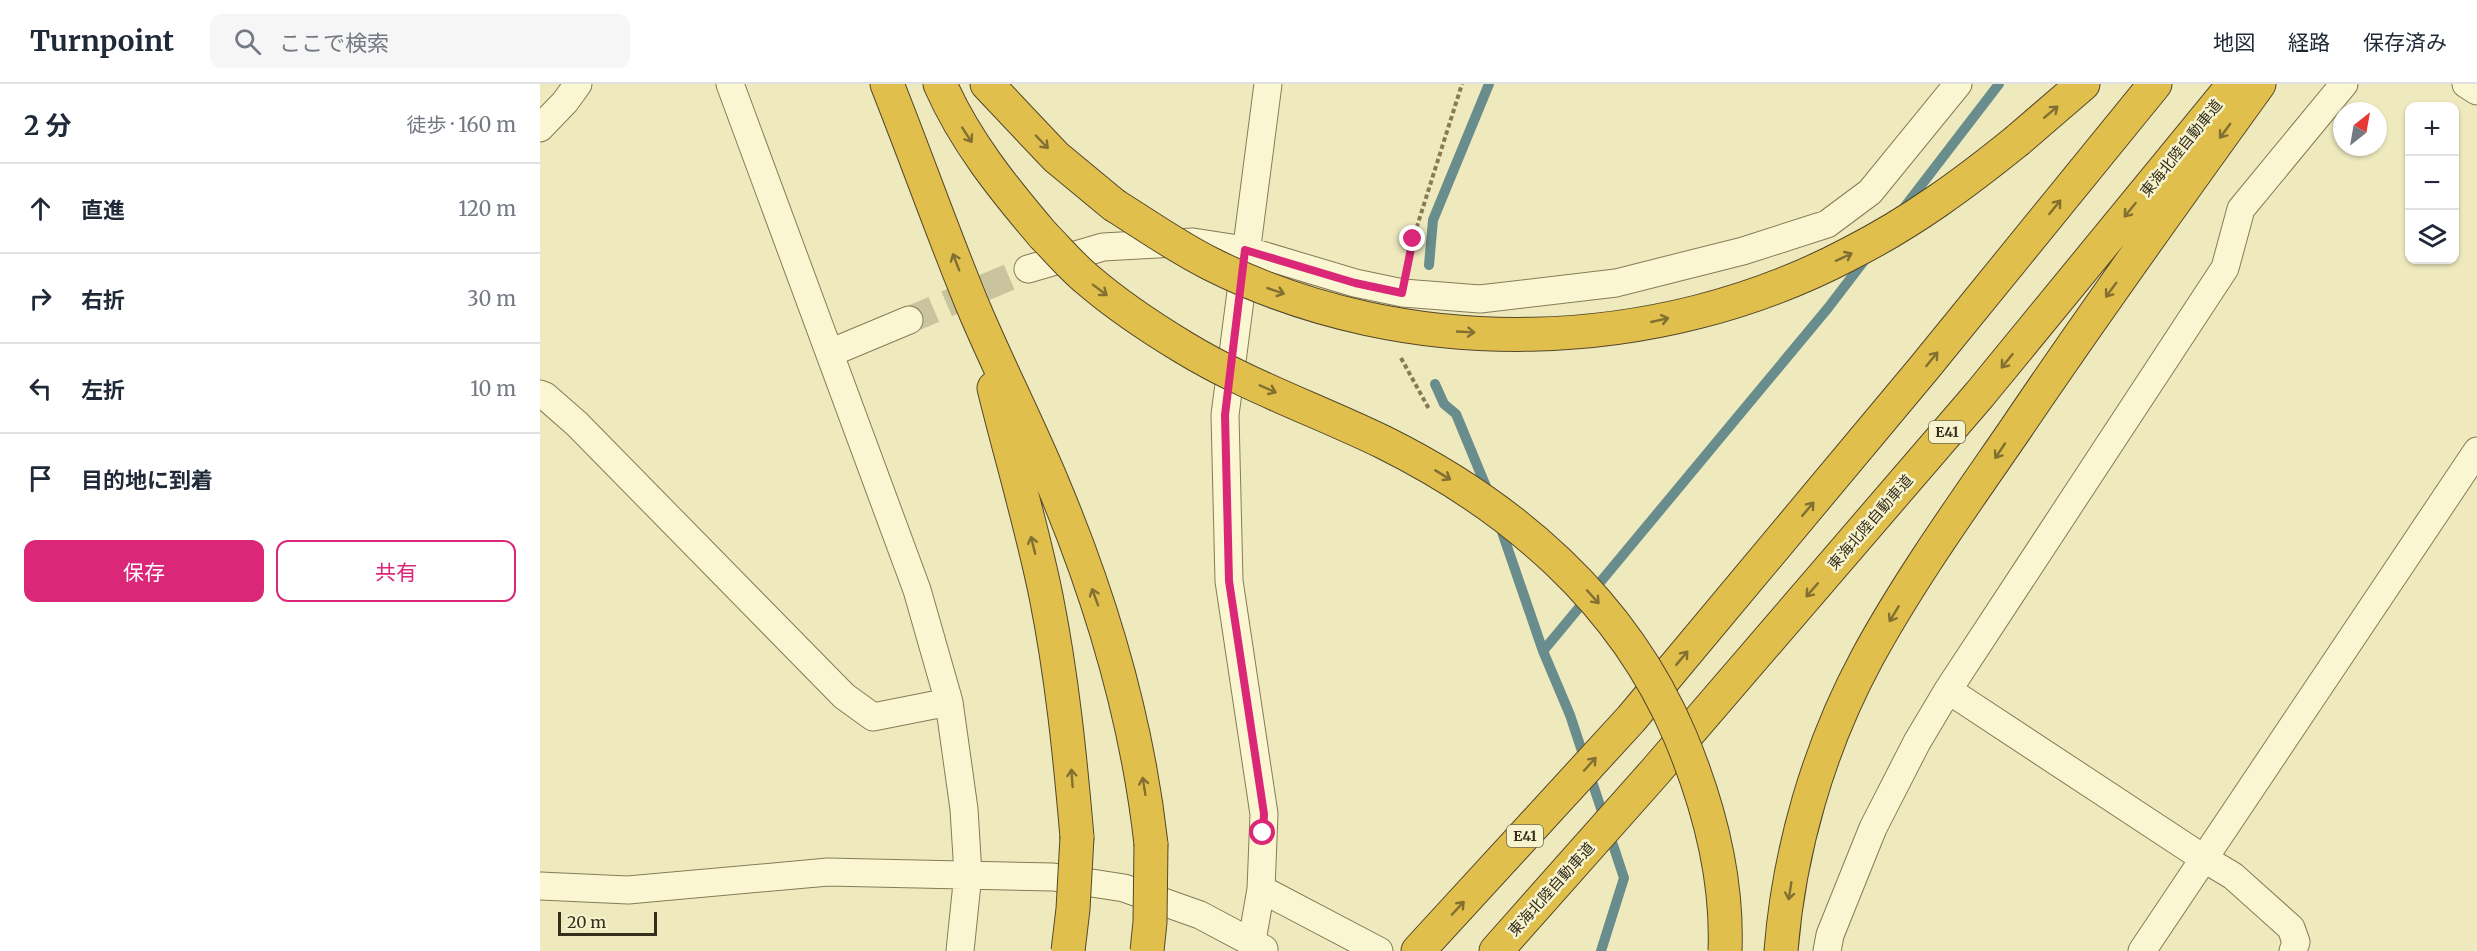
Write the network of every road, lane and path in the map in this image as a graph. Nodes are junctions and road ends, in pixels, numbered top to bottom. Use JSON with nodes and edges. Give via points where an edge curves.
{"nodes":[{"id":1,"x":578,"y":84,"type":"edge"},
{"id":2,"x":730,"y":84,"type":"edge"},
{"id":3,"x":887,"y":84,"type":"edge"},
{"id":4,"x":940,"y":84,"type":"edge"},
{"id":5,"x":987,"y":84,"type":"edge"},
{"id":6,"x":1268,"y":84,"type":"edge"},
{"id":7,"x":1462,"y":84,"type":"edge"},
{"id":8,"x":1958,"y":84,"type":"edge"},
{"id":9,"x":2083,"y":84,"type":"edge"},
{"id":10,"x":2155,"y":84,"type":"edge"},
{"id":11,"x":2234,"y":84,"type":"edge"},
{"id":12,"x":2259,"y":84,"type":"edge"},
{"id":13,"x":2344,"y":84,"type":"edge"},
{"id":14,"x":2466,"y":84,"type":"edge"},
{"id":15,"x":2477,"y":91,"type":"edge"},
{"id":16,"x":540,"y":128,"type":"edge"},
{"id":17,"x":1245,"y":250,"type":"junction"},
{"id":18,"x":1028,"y":269,"type":"tunnel mouth"},
{"id":19,"x":1402,"y":293,"type":"junction"},
{"id":20,"x":973,"y":305,"type":"junction"},
{"id":21,"x":909,"y":320,"type":"tunnel mouth"},
{"id":22,"x":830,"y":353,"type":"junction"},
{"id":23,"x":1401,"y":357,"type":"dead end"},
{"id":24,"x":540,"y":394,"type":"edge"},
{"id":25,"x":1429,"y":409,"type":"dead end"},
{"id":26,"x":2477,"y":451,"type":"edge"},
{"id":27,"x":1948,"y":690,"type":"junction"},
{"id":28,"x":949,"y":702,"type":"junction"},
{"id":29,"x":2203,"y":858,"type":"junction"},
{"id":30,"x":968,"y":874,"type":"junction"},
{"id":31,"x":540,"y":886,"type":"edge"},
{"id":32,"x":1261,"y":889,"type":"junction"},
{"id":33,"x":1259,"y":946,"type":"edge"},
{"id":34,"x":960,"y":951,"type":"edge"},
{"id":35,"x":1068,"y":951,"type":"edge"},
{"id":36,"x":1147,"y":951,"type":"edge"},
{"id":37,"x":1379,"y":951,"type":"edge"},
{"id":38,"x":1418,"y":951,"type":"edge"},
{"id":39,"x":1496,"y":951,"type":"edge"},
{"id":40,"x":1725,"y":951,"type":"edge"},
{"id":41,"x":1781,"y":951,"type":"edge"},
{"id":42,"x":1827,"y":951,"type":"edge"},
{"id":43,"x":2142,"y":951,"type":"edge"},
{"id":44,"x":2293,"y":951,"type":"edge"}],
"edges":[{"from":1,"to":16,"type":"street"},
{"from":2,"to":22,"type":"street"},
{"from":20,"to":3,"type":"highway","one_way":true},
{"from":4,"to":40,"type":"highway","one_way":true,"bridge":true,"via":[[953,113],[998,183],[1087,280],[1185,348],[1384,443],[1480,498],[1520,526],[1589,592],[1630,643],[1651,677],[1695,771],[1721,870]]},
{"from":5,"to":9,"type":"highway","one_way":true,"bridge":true,"via":[[1056,157],[1114,205],[1210,264],[1321,307],[1380,321],[1444,331],[1508,334],[1575,332],[1657,321],[1784,284],[1911,220],[1966,182]]},
{"from":6,"to":17,"type":"street"},
{"from":7,"to":19,"type":"path","via":[[1413,239]]},
{"from":8,"to":19,"type":"street","via":[[1870,192],[1827,224],[1743,251],[1616,283],[1480,299]]},
{"from":38,"to":10,"type":"highway","number":"E41","one_way":true,"via":[[1631,719]]},
{"from":11,"to":39,"type":"highway","name":"東海北陸自動車道","number":"E41","one_way":true,"via":[[1972,403]]},
{"from":12,"to":41,"type":"highway","one_way":true,"via":[[2079,335],[1922,568],[1867,658],[1835,726],[1800,833]]},
{"from":13,"to":27,"type":"street","via":[[2241,209],[2225,268]]},
{"from":14,"to":15,"type":"street"},
{"from":17,"to":18,"type":"street","via":[[1193,242],[1103,247]]},
{"from":17,"to":19,"type":"street"},
{"from":17,"to":32,"type":"street","via":[[1225,439],[1229,581],[1264,814]]},
{"from":35,"to":20,"type":"highway","one_way":true,"bridge":true,"via":[[1077,837],[1061,678],[1046,595]]},
{"from":36,"to":20,"type":"highway","one_way":true,"bridge":true,"via":[[1151,844],[1137,746],[1122,678],[1053,483]]},
{"from":21,"to":22,"type":"street"},
{"from":22,"to":28,"type":"street","via":[[917,590]]},
{"from":23,"to":25,"type":"path"},
{"from":24,"to":28,"type":"street","via":[[578,424],[844,696],[873,717]]},
{"from":26,"to":29,"type":"street"},
{"from":27,"to":29,"type":"street"},
{"from":27,"to":42,"type":"street","via":[[1873,828]]},
{"from":28,"to":30,"type":"street","via":[[964,809]]},
{"from":29,"to":43,"type":"street"},
{"from":29,"to":44,"type":"street","via":[[2233,876],[2291,928],[2296,942]]},
{"from":30,"to":31,"type":"street","via":[[828,872],[628,890]]},
{"from":30,"to":33,"type":"street","via":[[1053,877],[1124,888],[1200,915]]},
{"from":30,"to":34,"type":"street"},
{"from":32,"to":33,"type":"street"},
{"from":32,"to":37,"type":"street"}]}
